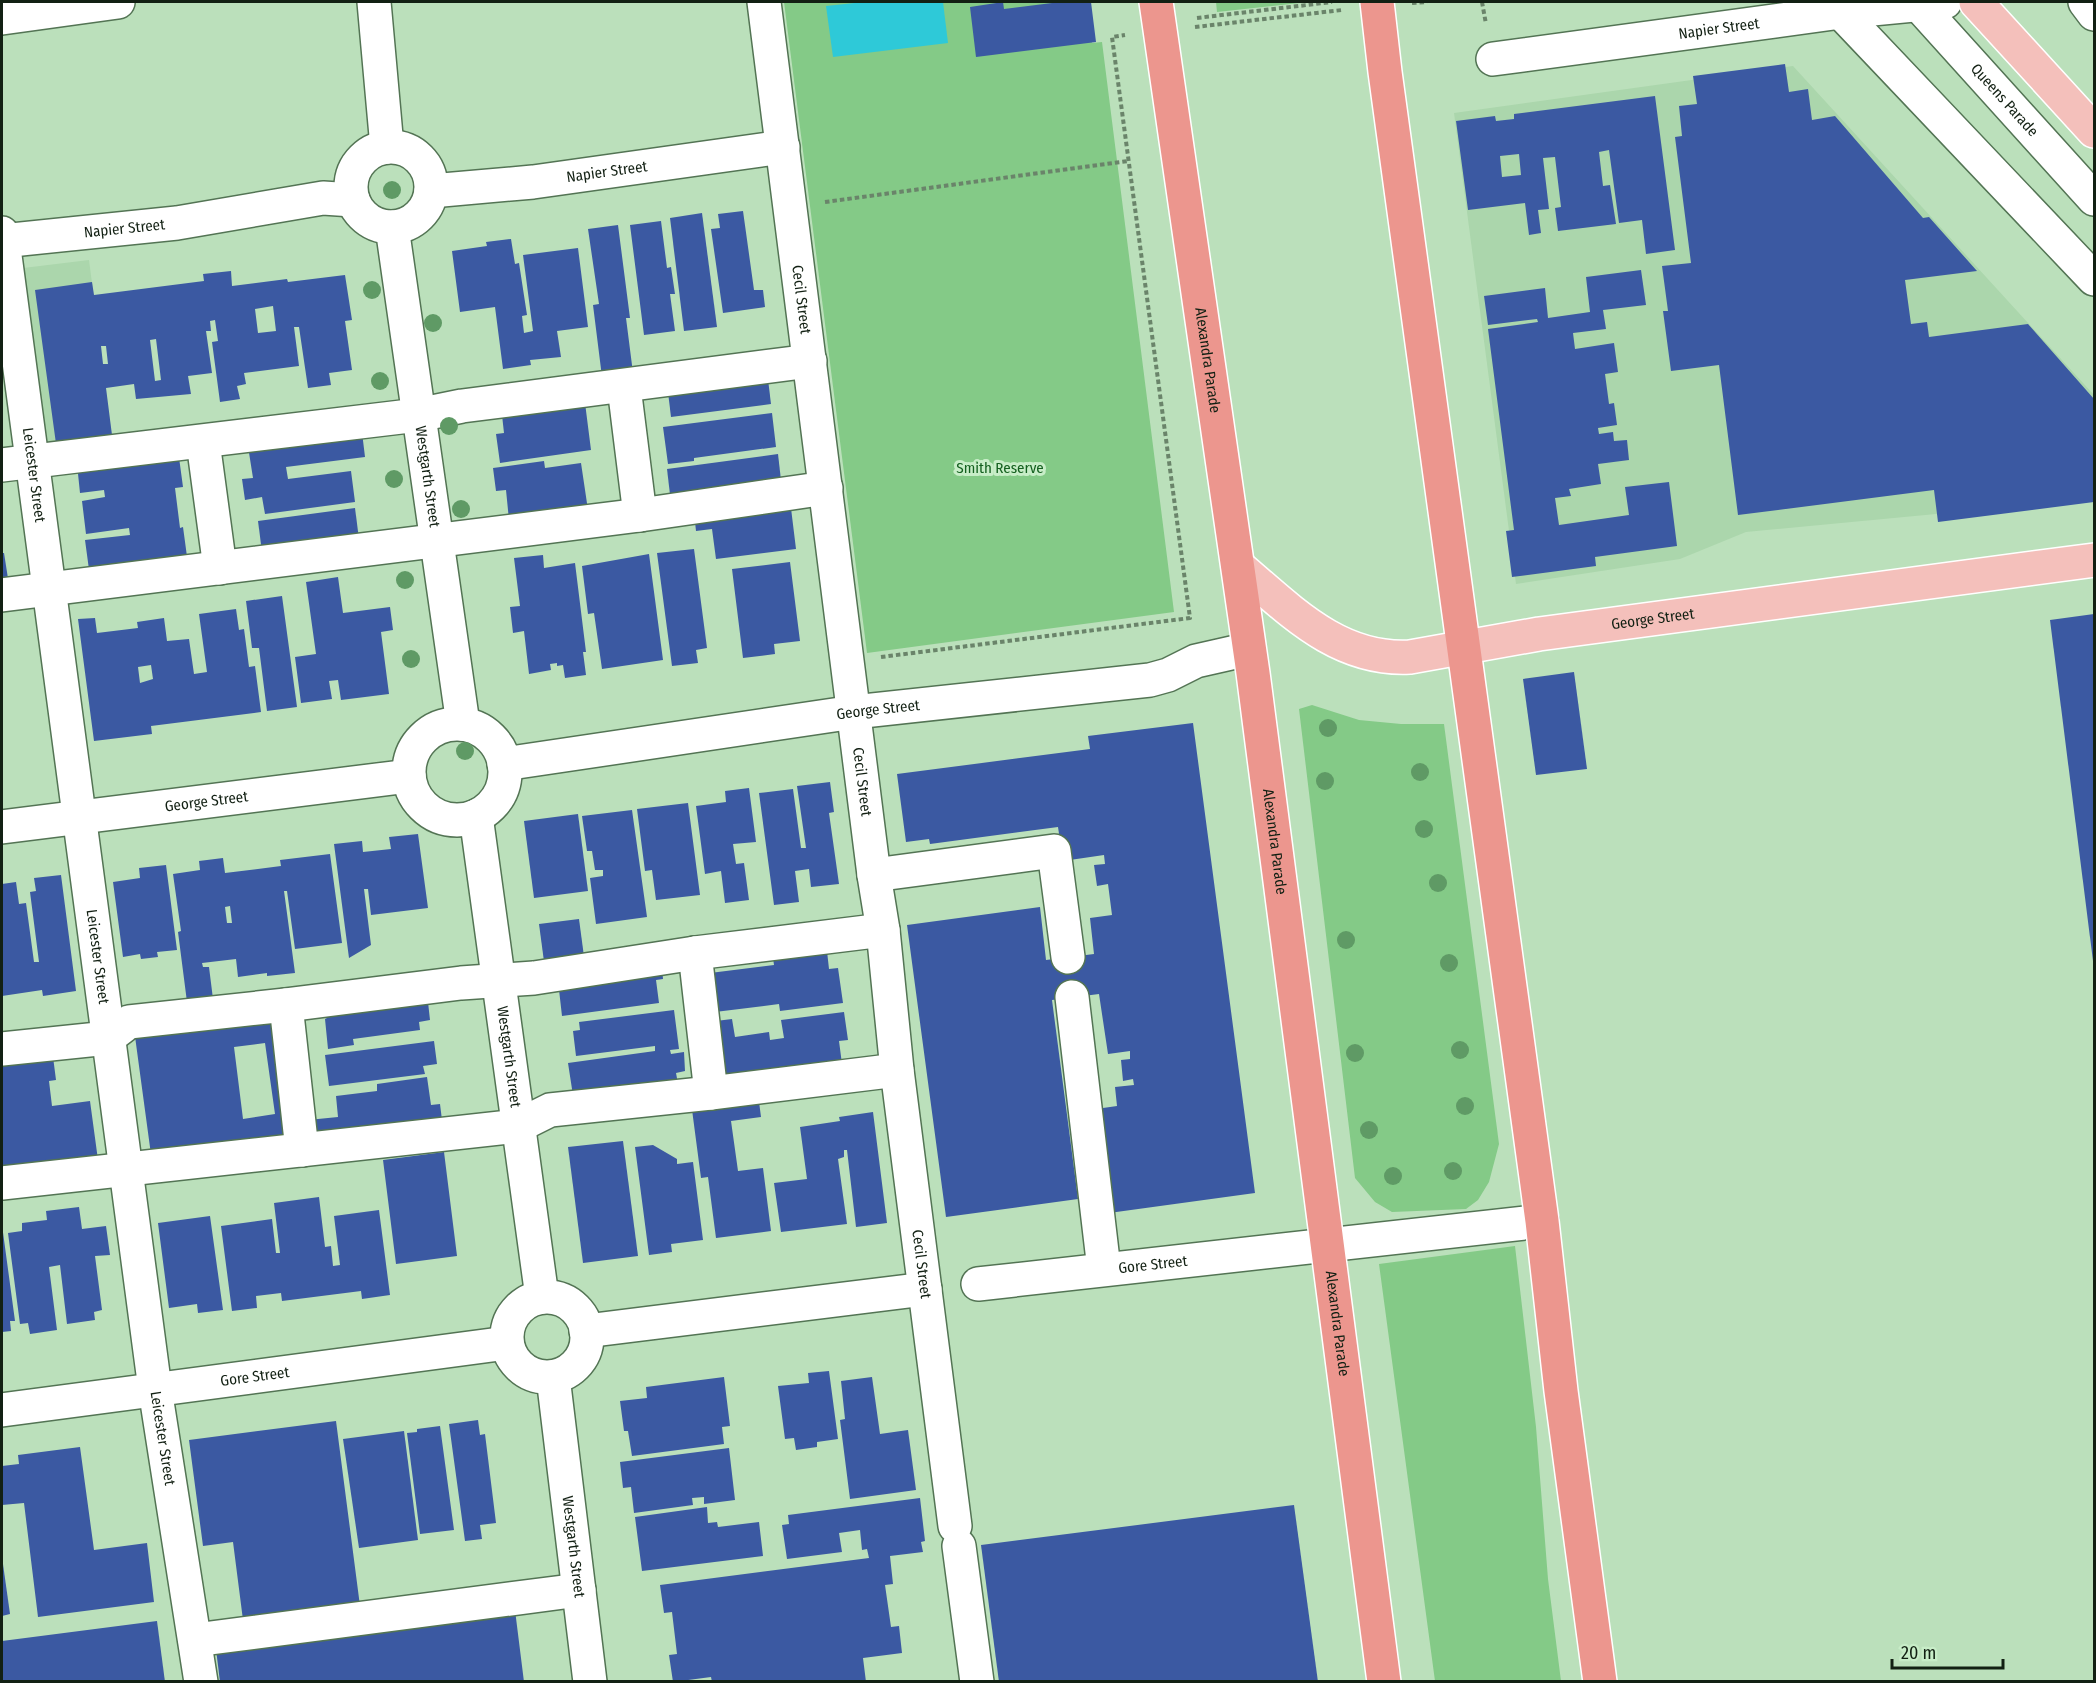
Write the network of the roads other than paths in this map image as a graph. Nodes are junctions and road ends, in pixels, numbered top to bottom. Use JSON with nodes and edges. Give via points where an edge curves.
{"nodes":[{"id":1,"x":118,"y":2,"type":"edge"},
{"id":2,"x":374,"y":2,"type":"edge"},
{"id":3,"x":764,"y":2,"type":"edge"},
{"id":4,"x":1156,"y":2,"type":"edge"},
{"id":5,"x":1377,"y":2,"type":"edge"},
{"id":6,"x":1926,"y":2,"type":"edge"},
{"id":7,"x":1976,"y":2,"type":"edge"},
{"id":8,"x":2085,"y":2,"type":"edge"},
{"id":9,"x":1836,"y":7,"type":"edge"},
{"id":10,"x":2094,"y":14,"type":"edge"},
{"id":11,"x":2,"y":18,"type":"edge"},
{"id":12,"x":1493,"y":59,"type":"dead end"},
{"id":13,"x":2094,"y":131,"type":"edge"},
{"id":14,"x":387,"y":147,"type":"junction"},
{"id":15,"x":783,"y":147,"type":"junction"},
{"id":16,"x":431,"y":191,"type":"junction"},
{"id":17,"x":2094,"y":199,"type":"edge"},
{"id":18,"x":353,"y":201,"type":"junction"},
{"id":19,"x":392,"y":227,"type":"junction"},
{"id":20,"x":2,"y":238,"type":"edge"},
{"id":21,"x":2089,"y":261,"type":"edge"},
{"id":22,"x":810,"y":362,"type":"junction"},
{"id":23,"x":624,"y":387,"type":"junction"},
{"id":24,"x":418,"y":415,"type":"junction"},
{"id":25,"x":203,"y":442,"type":"junction"},
{"id":26,"x":17,"y":463,"type":"edge"},
{"id":27,"x":826,"y":488,"type":"junction"},
{"id":28,"x":640,"y":515,"type":"junction"},
{"id":29,"x":438,"y":540,"type":"junction"},
{"id":30,"x":2094,"y":560,"type":"edge"},
{"id":31,"x":1238,"y":566,"type":"junction"},
{"id":32,"x":220,"y":568,"type":"junction"},
{"id":33,"x":50,"y":589,"type":"junction"},
{"id":34,"x":2,"y":595,"type":"edge"},
{"id":35,"x":1463,"y":647,"type":"junction"},
{"id":36,"x":1249,"y":649,"type":"junction"},
{"id":37,"x":854,"y":712,"type":"junction"},
{"id":38,"x":463,"y":724,"type":"junction"},
{"id":39,"x":504,"y":764,"type":"junction"},
{"id":40,"x":409,"y":776,"type":"junction"},
{"id":41,"x":476,"y":816,"type":"junction"},
{"id":42,"x":80,"y":817,"type":"junction"},
{"id":43,"x":2,"y":827,"type":"edge"},
{"id":44,"x":874,"y":875,"type":"junction"},
{"id":45,"x":883,"y":930,"type":"junction"},
{"id":46,"x":695,"y":953,"type":"junction"},
{"id":47,"x":1068,"y":957,"type":"dead end"},
{"id":48,"x":500,"y":981,"type":"junction"},
{"id":49,"x":1072,"y":997,"type":"dead end"},
{"id":50,"x":286,"y":1005,"type":"junction"},
{"id":51,"x":108,"y":1038,"type":"junction"},
{"id":52,"x":2,"y":1049,"type":"edge"},
{"id":53,"x":897,"y":1070,"type":"junction"},
{"id":54,"x":711,"y":1094,"type":"junction"},
{"id":55,"x":518,"y":1126,"type":"junction"},
{"id":56,"x":303,"y":1150,"type":"junction"},
{"id":57,"x":126,"y":1169,"type":"junction"},
{"id":58,"x":2,"y":1182,"type":"edge"},
{"id":59,"x":1542,"y":1221,"type":"junction"},
{"id":60,"x":1326,"y":1244,"type":"junction"},
{"id":61,"x":1104,"y":1269,"type":"junction"},
{"id":62,"x":978,"y":1284,"type":"dead end"},
{"id":63,"x":925,"y":1289,"type":"junction"},
{"id":64,"x":542,"y":1297,"type":"junction"},
{"id":65,"x":586,"y":1331,"type":"junction"},
{"id":66,"x":507,"y":1343,"type":"junction"},
{"id":67,"x":553,"y":1377,"type":"junction"},
{"id":68,"x":155,"y":1389,"type":"junction"},
{"id":69,"x":2,"y":1410,"type":"edge"},
{"id":70,"x":579,"y":1590,"type":"junction"},
{"id":71,"x":195,"y":1640,"type":"junction"},
{"id":72,"x":201,"y":1682,"type":"edge"},
{"id":73,"x":590,"y":1682,"type":"edge"},
{"id":74,"x":977,"y":1682,"type":"edge"},
{"id":75,"x":1383,"y":1682,"type":"edge"},
{"id":76,"x":1600,"y":1682,"type":"edge"}],
"edges":[{"from":1,"to":11,"type":"street"},
{"from":2,"to":14,"type":"street"},
{"from":3,"to":15,"type":"street","name":"Cecil Street"},
{"from":4,"to":31,"type":"highway","name":"Alexandra Parade"},
{"from":5,"to":35,"type":"highway"},
{"from":6,"to":9,"type":"street","name":"Napier Street"},
{"from":6,"to":17,"type":"street","name":"Queens Parade"},
{"from":7,"to":13,"type":"main road"},
{"from":8,"to":10,"type":"street"},
{"from":9,"to":12,"type":"street","name":"Napier Street"},
{"from":9,"to":21,"type":"street"},
{"from":14,"to":16,"type":"street","via":[[409,150],[418,157],[426,167]]},
{"from":14,"to":18,"type":"street","via":[[360,161],[351,187]]},
{"from":15,"to":16,"type":"street","name":"Napier Street","via":[[533,182]]},
{"from":15,"to":22,"type":"street","name":"Cecil Street"},
{"from":16,"to":19,"type":"street","via":[[423,213],[403,226]]},
{"from":18,"to":19,"type":"street","via":[[369,220]]},
{"from":18,"to":20,"type":"street","name":"Napier Street","via":[[323,198],[177,223]]},
{"from":19,"to":24,"type":"street","name":"Westgarth Street"},
{"from":20,"to":26,"type":"street","name":"Leicester Street"},
{"from":22,"to":23,"type":"street"},
{"from":22,"to":27,"type":"street","name":"Cecil Street"},
{"from":23,"to":24,"type":"street"},
{"from":23,"to":28,"type":"street"},
{"from":24,"to":25,"type":"street"},
{"from":24,"to":29,"type":"street","name":"Westgarth Street"},
{"from":25,"to":26,"type":"street"},
{"from":25,"to":32,"type":"street"},
{"from":26,"to":33,"type":"street","name":"Leicester Street"},
{"from":27,"to":28,"type":"street"},
{"from":27,"to":37,"type":"street","name":"Cecil Street"},
{"from":28,"to":29,"type":"street"},
{"from":29,"to":32,"type":"street"},
{"from":29,"to":38,"type":"street","name":"Westgarth Street"},
{"from":30,"to":35,"type":"main road","name":"George Street"},
{"from":31,"to":35,"type":"main road","name":"George Street","via":[[1305,622],[1356,650],[1393,658]]},
{"from":31,"to":36,"type":"highway","name":"Alexandra Parade"},
{"from":32,"to":33,"type":"street"},
{"from":33,"to":34,"type":"street"},
{"from":33,"to":42,"type":"street","name":"Leicester Street"},
{"from":35,"to":59,"type":"highway"},
{"from":36,"to":37,"type":"street","name":"George Street","via":[[1196,661],[1150,680]]},
{"from":36,"to":60,"type":"highway","name":"Alexandra Parade"},
{"from":37,"to":39,"type":"street","name":"George Street"},
{"from":37,"to":44,"type":"street","name":"Cecil Street"},
{"from":38,"to":39,"type":"street","via":[[494,742]]},
{"from":38,"to":40,"type":"street","via":[[449,724],[424,737],[415,748]]},
{"from":39,"to":41,"type":"street","via":[[499,795]]},
{"from":40,"to":41,"type":"street","via":[[421,803],[432,813],[446,819]]},
{"from":40,"to":42,"type":"street","name":"George Street"},
{"from":41,"to":48,"type":"street","name":"Westgarth Street"},
{"from":42,"to":43,"type":"street","name":"George Street"},
{"from":42,"to":51,"type":"street","name":"Leicester Street"},
{"from":44,"to":45,"type":"street","name":"Cecil Street"},
{"from":44,"to":47,"type":"street","via":[[1054,851]]},
{"from":45,"to":46,"type":"street"},
{"from":45,"to":53,"type":"street","name":"Cecil Street"},
{"from":46,"to":48,"type":"street"},
{"from":46,"to":54,"type":"street"},
{"from":48,"to":50,"type":"street"},
{"from":48,"to":55,"type":"street","name":"Westgarth Street"},
{"from":49,"to":61,"type":"street"},
{"from":50,"to":51,"type":"street","via":[[129,1022]]},
{"from":50,"to":56,"type":"street"},
{"from":51,"to":52,"type":"street"},
{"from":51,"to":57,"type":"street","name":"Leicester Street"},
{"from":53,"to":54,"type":"street"},
{"from":53,"to":63,"type":"street","name":"Cecil Street"},
{"from":54,"to":55,"type":"street","via":[[550,1110]]},
{"from":55,"to":56,"type":"street"},
{"from":55,"to":64,"type":"street","name":"Westgarth Street"},
{"from":56,"to":57,"type":"street"},
{"from":57,"to":58,"type":"street"},
{"from":57,"to":68,"type":"street","name":"Leicester Street"},
{"from":59,"to":60,"type":"street","name":"Gore Street"},
{"from":59,"to":76,"type":"highway"},
{"from":60,"to":61,"type":"street","name":"Gore Street"},
{"from":60,"to":75,"type":"highway","name":"Alexandra Parade"},
{"from":61,"to":62,"type":"street","name":"Gore Street"},
{"from":63,"to":65,"type":"street"},
{"from":63,"to":74,"type":"street","name":"Cecil Street"},
{"from":64,"to":65,"type":"street","via":[[567,1302],[576,1309]]},
{"from":64,"to":66,"type":"street","via":[[530,1300],[511,1318]]},
{"from":65,"to":67,"type":"street","via":[[587,1344],[582,1356],[570,1370]]},
{"from":66,"to":67,"type":"street","via":[[518,1365],[528,1373]]},
{"from":66,"to":68,"type":"street","name":"Gore Street"},
{"from":67,"to":70,"type":"street","name":"Westgarth Street"},
{"from":68,"to":69,"type":"street","name":"Gore Street"},
{"from":68,"to":71,"type":"street","name":"Leicester Street"},
{"from":70,"to":71,"type":"street"},
{"from":70,"to":73,"type":"street","name":"Westgarth Street"},
{"from":71,"to":72,"type":"street","name":"Leicester Street"}]}
